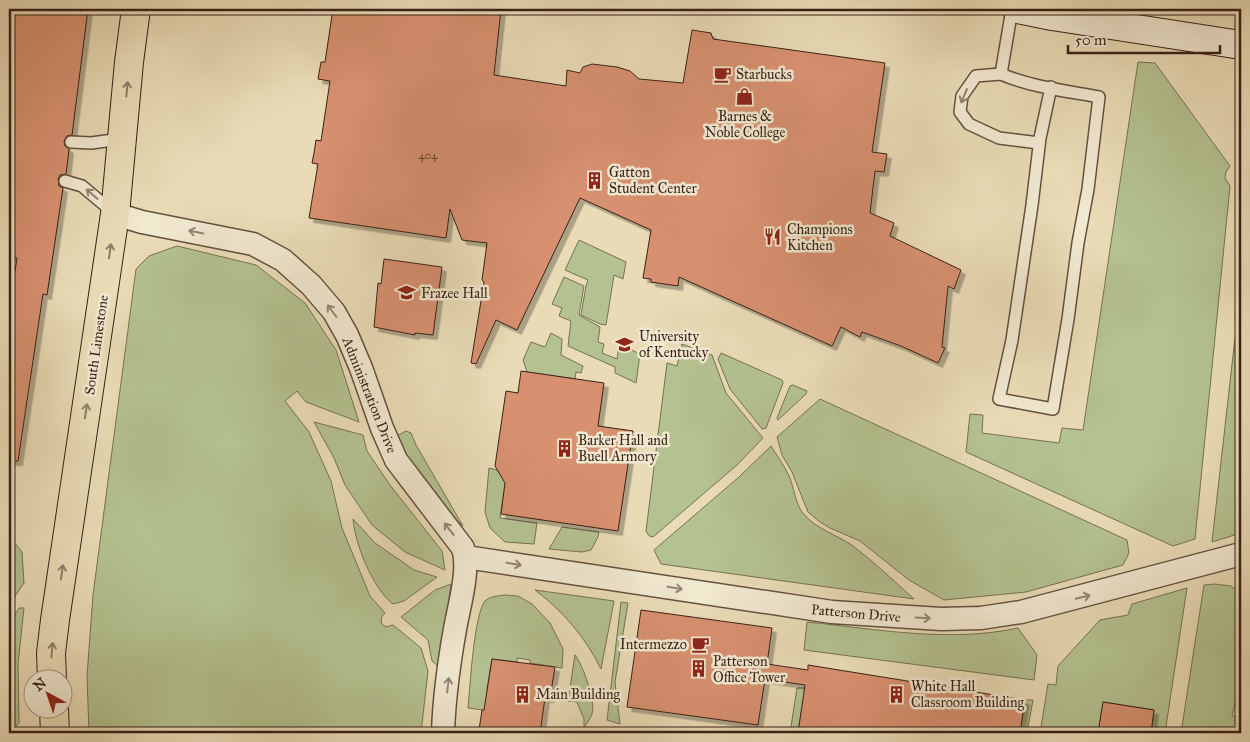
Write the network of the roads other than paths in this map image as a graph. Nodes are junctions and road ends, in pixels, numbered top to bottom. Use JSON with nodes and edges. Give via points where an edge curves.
{"nodes":[{"id":1,"x":136,"y":9,"type":"edge"},
{"id":2,"x":1012,"y":9,"type":"edge"},
{"id":3,"x":1017,"y":9,"type":"edge"},
{"id":4,"x":1241,"y":45,"type":"edge"},
{"id":5,"x":1001,"y":74,"type":"junction"},
{"id":6,"x":1051,"y":87,"type":"junction"},
{"id":7,"x":122,"y":139,"type":"junction"},
{"id":8,"x":71,"y":142,"type":"dead end"},
{"id":9,"x":1039,"y":143,"type":"junction"},
{"id":10,"x":65,"y":181,"type":"dead end"},
{"id":11,"x":115,"y":214,"type":"junction"},
{"id":12,"x":1241,"y":554,"type":"edge"},
{"id":13,"x":466,"y":557,"type":"junction"},
{"id":14,"x":52,"y":670,"type":"edge"},
{"id":15,"x":54,"y":720,"type":"edge"},
{"id":16,"x":55,"y":733,"type":"edge"},
{"id":17,"x":442,"y":733,"type":"edge"}],
"edges":[{"from":7,"to":1,"type":"main road","name":"South Limestone","one_way":true},
{"from":2,"to":5,"type":"lane"},
{"from":3,"to":4,"type":"main road"},
{"from":5,"to":6,"type":"lane","via":[[1014,80]]},
{"from":5,"to":9,"type":"lane","one_way":true,"via":[[976,76],[962,96],[960,112],[969,124],[999,138]]},
{"from":6,"to":9,"type":"lane"},
{"from":6,"to":9,"type":"lane","via":[[1099,97],[1088,189],[1053,409],[999,400],[1012,340]]},
{"from":7,"to":8,"type":"lane"},
{"from":7,"to":11,"type":"main road","name":"South Limestone"},
{"from":11,"to":10,"type":"lane","one_way":true,"via":[[82,186]]},
{"from":13,"to":11,"type":"street","name":"Administration Drive","one_way":true,"via":[[463,548],[396,460],[347,335],[334,312],[311,285],[283,260],[253,244]]},
{"from":14,"to":11,"type":"main road","name":"South Limestone","one_way":true,"via":[[54,629]]},
{"from":13,"to":12,"type":"street","name":"Patterson Drive","one_way":true,"via":[[832,612],[941,619],[1021,612]]},
{"from":17,"to":13,"type":"street","one_way":true},
{"from":15,"to":16,"type":"main road"}]}
